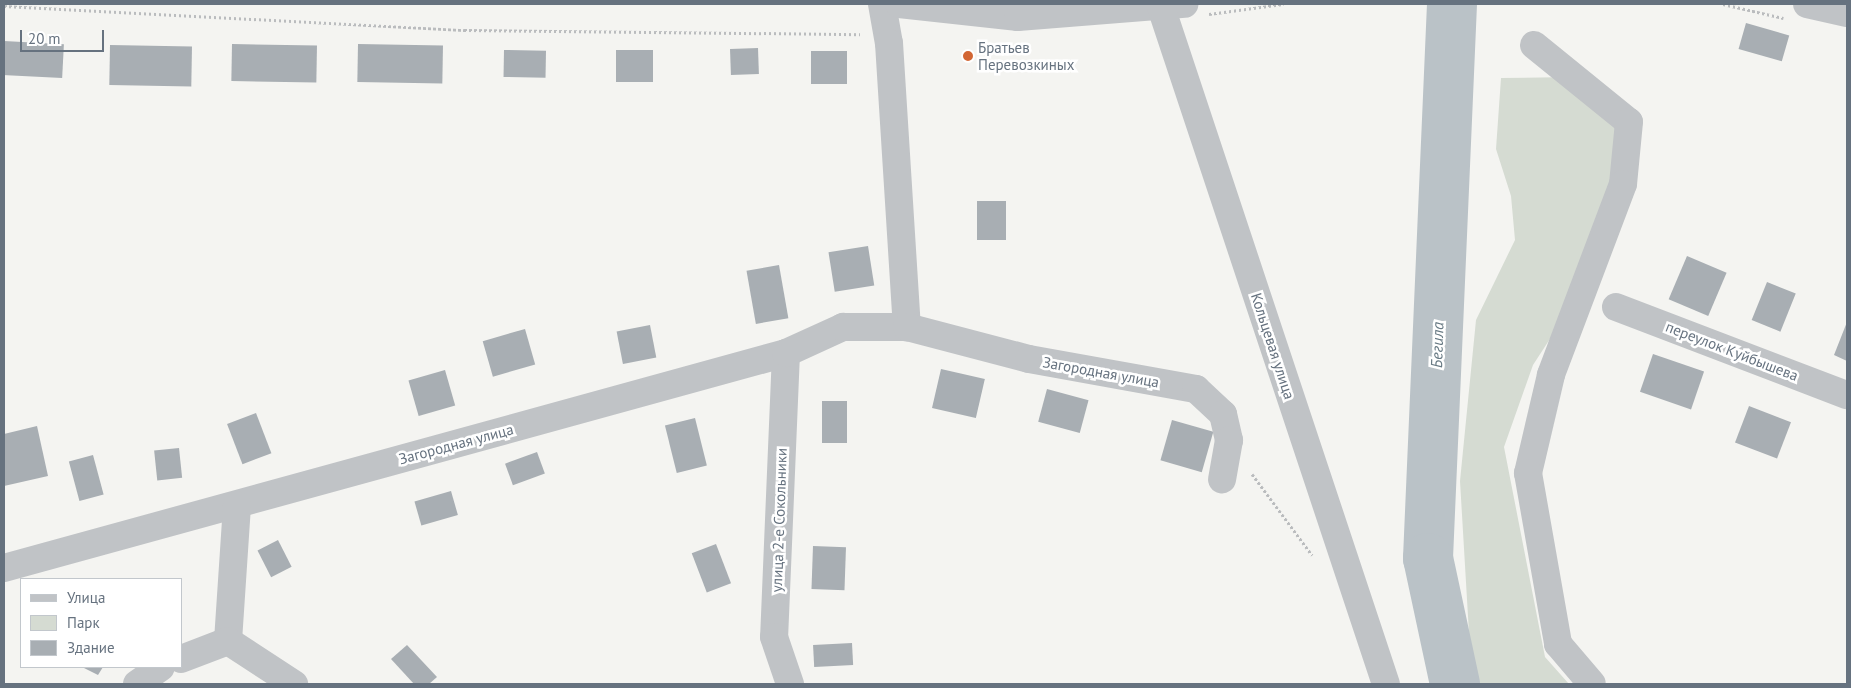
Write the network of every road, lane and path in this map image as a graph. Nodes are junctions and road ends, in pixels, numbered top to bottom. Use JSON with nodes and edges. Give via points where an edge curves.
{"nodes":[{"id":1,"x":882,"y":4,"type":"edge"},
{"id":2,"x":899,"y":4,"type":"edge"},
{"id":3,"x":1283,"y":4,"type":"edge"},
{"id":4,"x":1807,"y":4,"type":"edge"},
{"id":5,"x":4,"y":6,"type":"edge"},
{"id":6,"x":1170,"y":10,"type":"edge"},
{"id":7,"x":1847,"y":14,"type":"edge"},
{"id":8,"x":888,"y":35,"type":"junction"},
{"id":9,"x":1534,"y":45,"type":"dead end"},
{"id":10,"x":1616,"y":307,"type":"dead end"},
{"id":11,"x":907,"y":327,"type":"junction"},
{"id":12,"x":786,"y":352,"type":"junction"},
{"id":13,"x":1847,"y":395,"type":"edge"},
{"id":14,"x":1229,"y":440,"type":"junction"},
{"id":15,"x":1222,"y":479,"type":"dead end"},
{"id":16,"x":237,"y":505,"type":"junction"},
{"id":17,"x":1317,"y":562,"type":"dead end"},
{"id":18,"x":4,"y":568,"type":"edge"},
{"id":19,"x":228,"y":641,"type":"junction"},
{"id":20,"x":182,"y":659,"type":"edge"},
{"id":21,"x":160,"y":668,"type":"edge"},
{"id":22,"x":137,"y":684,"type":"edge"},
{"id":23,"x":294,"y":684,"type":"edge"},
{"id":24,"x":790,"y":684,"type":"edge"},
{"id":25,"x":1386,"y":684,"type":"edge"},
{"id":26,"x":1592,"y":684,"type":"edge"}],
"edges":[{"from":1,"to":8,"type":"street"},
{"from":2,"to":6,"type":"street","via":[[1018,17]]},
{"from":3,"to":6,"type":"path"},
{"from":4,"to":7,"type":"street"},
{"from":5,"to":8,"type":"path","via":[[464,30]]},
{"from":6,"to":25,"type":"street","name":"Кольцевая улица"},
{"from":8,"to":11,"type":"street"},
{"from":9,"to":26,"type":"street","via":[[1629,122],[1623,184],[1551,375],[1528,473],[1558,644]]},
{"from":10,"to":13,"type":"street","name":"переулок Куйбышева"},
{"from":11,"to":12,"type":"street","name":"Загородная улица","via":[[843,328]]},
{"from":11,"to":14,"type":"street","name":"Загородная улица","via":[[1029,359],[1196,388],[1223,414]]},
{"from":12,"to":16,"type":"street","name":"Загородная улица"},
{"from":12,"to":24,"type":"street","name":"улица 2-е Сокольники","via":[[774,637]]},
{"from":14,"to":15,"type":"street","name":"Загородная улица"},
{"from":14,"to":17,"type":"path"},
{"from":16,"to":18,"type":"street","name":"Загородная улица"},
{"from":16,"to":19,"type":"street"},
{"from":19,"to":20,"type":"street"},
{"from":19,"to":23,"type":"street"},
{"from":21,"to":22,"type":"street"}]}
